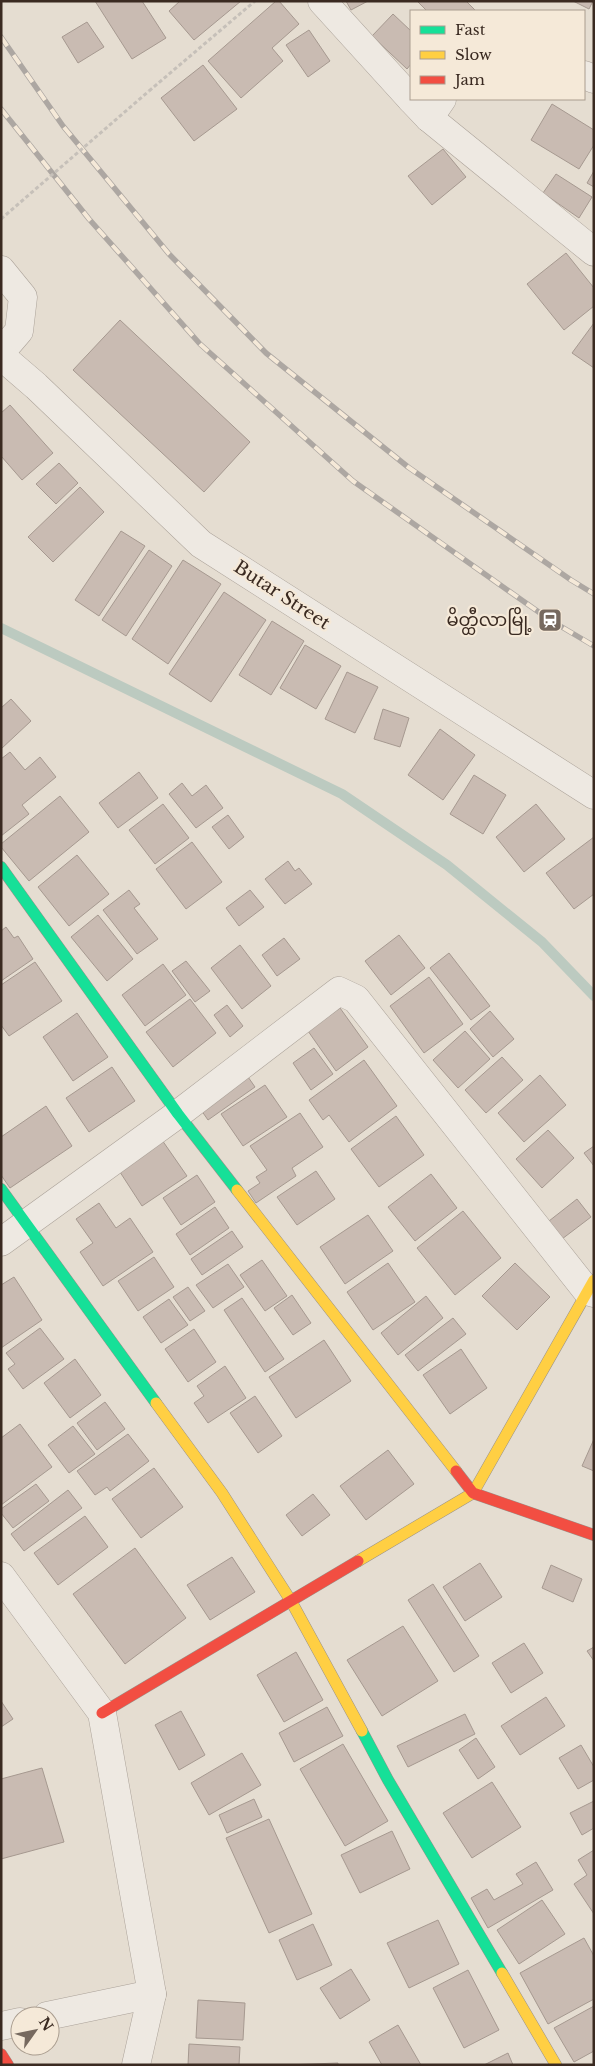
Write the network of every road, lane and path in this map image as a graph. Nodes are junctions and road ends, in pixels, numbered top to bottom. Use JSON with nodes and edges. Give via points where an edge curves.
{"nodes":[{"id":1,"x":255,"y":1,"type":"edge"},
{"id":2,"x":322,"y":1,"type":"edge"},
{"id":3,"x":410,"y":90,"type":"edge"},
{"id":4,"x":423,"y":103,"type":"edge"},
{"id":5,"x":1,"y":219,"type":"edge"},
{"id":6,"x":594,"y":252,"type":"edge"},
{"id":7,"x":1,"y":270,"type":"edge"},
{"id":8,"x":1,"y":352,"type":"edge"},
{"id":9,"x":1,"y":356,"type":"edge"},
{"id":10,"x":594,"y":795,"type":"edge"},
{"id":11,"x":1,"y":867,"type":"edge"},
{"id":12,"x":178,"y":1114,"type":"junction"},
{"id":13,"x":1,"y":1189,"type":"edge"},
{"id":14,"x":27,"y":1223,"type":"junction"},
{"id":15,"x":1,"y":1242,"type":"edge"},
{"id":16,"x":591,"y":1288,"type":"edge"},
{"id":17,"x":472,"y":1493,"type":"junction"},
{"id":18,"x":594,"y":1535,"type":"edge"},
{"id":19,"x":1,"y":1576,"type":"edge"},
{"id":20,"x":291,"y":1601,"type":"junction"},
{"id":21,"x":102,"y":1713,"type":"junction"},
{"id":22,"x":152,"y":1994,"type":"junction"},
{"id":23,"x":60,"y":2013,"type":"edge"},
{"id":24,"x":1,"y":2054,"type":"edge"},
{"id":25,"x":8,"y":2065,"type":"edge"},
{"id":26,"x":136,"y":2065,"type":"edge"},
{"id":27,"x":556,"y":2065,"type":"edge"}],
"edges":[{"from":1,"to":5,"type":"path","bridge":true},
{"from":2,"to":3,"type":"street"},
{"from":4,"to":6,"type":"street"},
{"from":7,"to":8,"type":"street","via":[[23,298],[19,331]]},
{"from":9,"to":10,"type":"street","name":"Butar Street","via":[[201,544]]},
{"from":11,"to":12,"type":"main road"},
{"from":12,"to":14,"type":"street"},
{"from":12,"to":16,"type":"street","via":[[339,991],[356,1000]]},
{"from":12,"to":17,"type":"main road"},
{"from":13,"to":14,"type":"main road"},
{"from":14,"to":15,"type":"street"},
{"from":14,"to":20,"type":"main road","via":[[222,1493]]},
{"from":16,"to":17,"type":"main road"},
{"from":17,"to":18,"type":"main road"},
{"from":17,"to":20,"type":"main road"},
{"from":19,"to":21,"type":"street"},
{"from":20,"to":21,"type":"main road"},
{"from":20,"to":27,"type":"main road","via":[[388,1780]]},
{"from":21,"to":22,"type":"street"},
{"from":22,"to":23,"type":"street"},
{"from":22,"to":26,"type":"street"},
{"from":24,"to":25,"type":"main road"}]}
